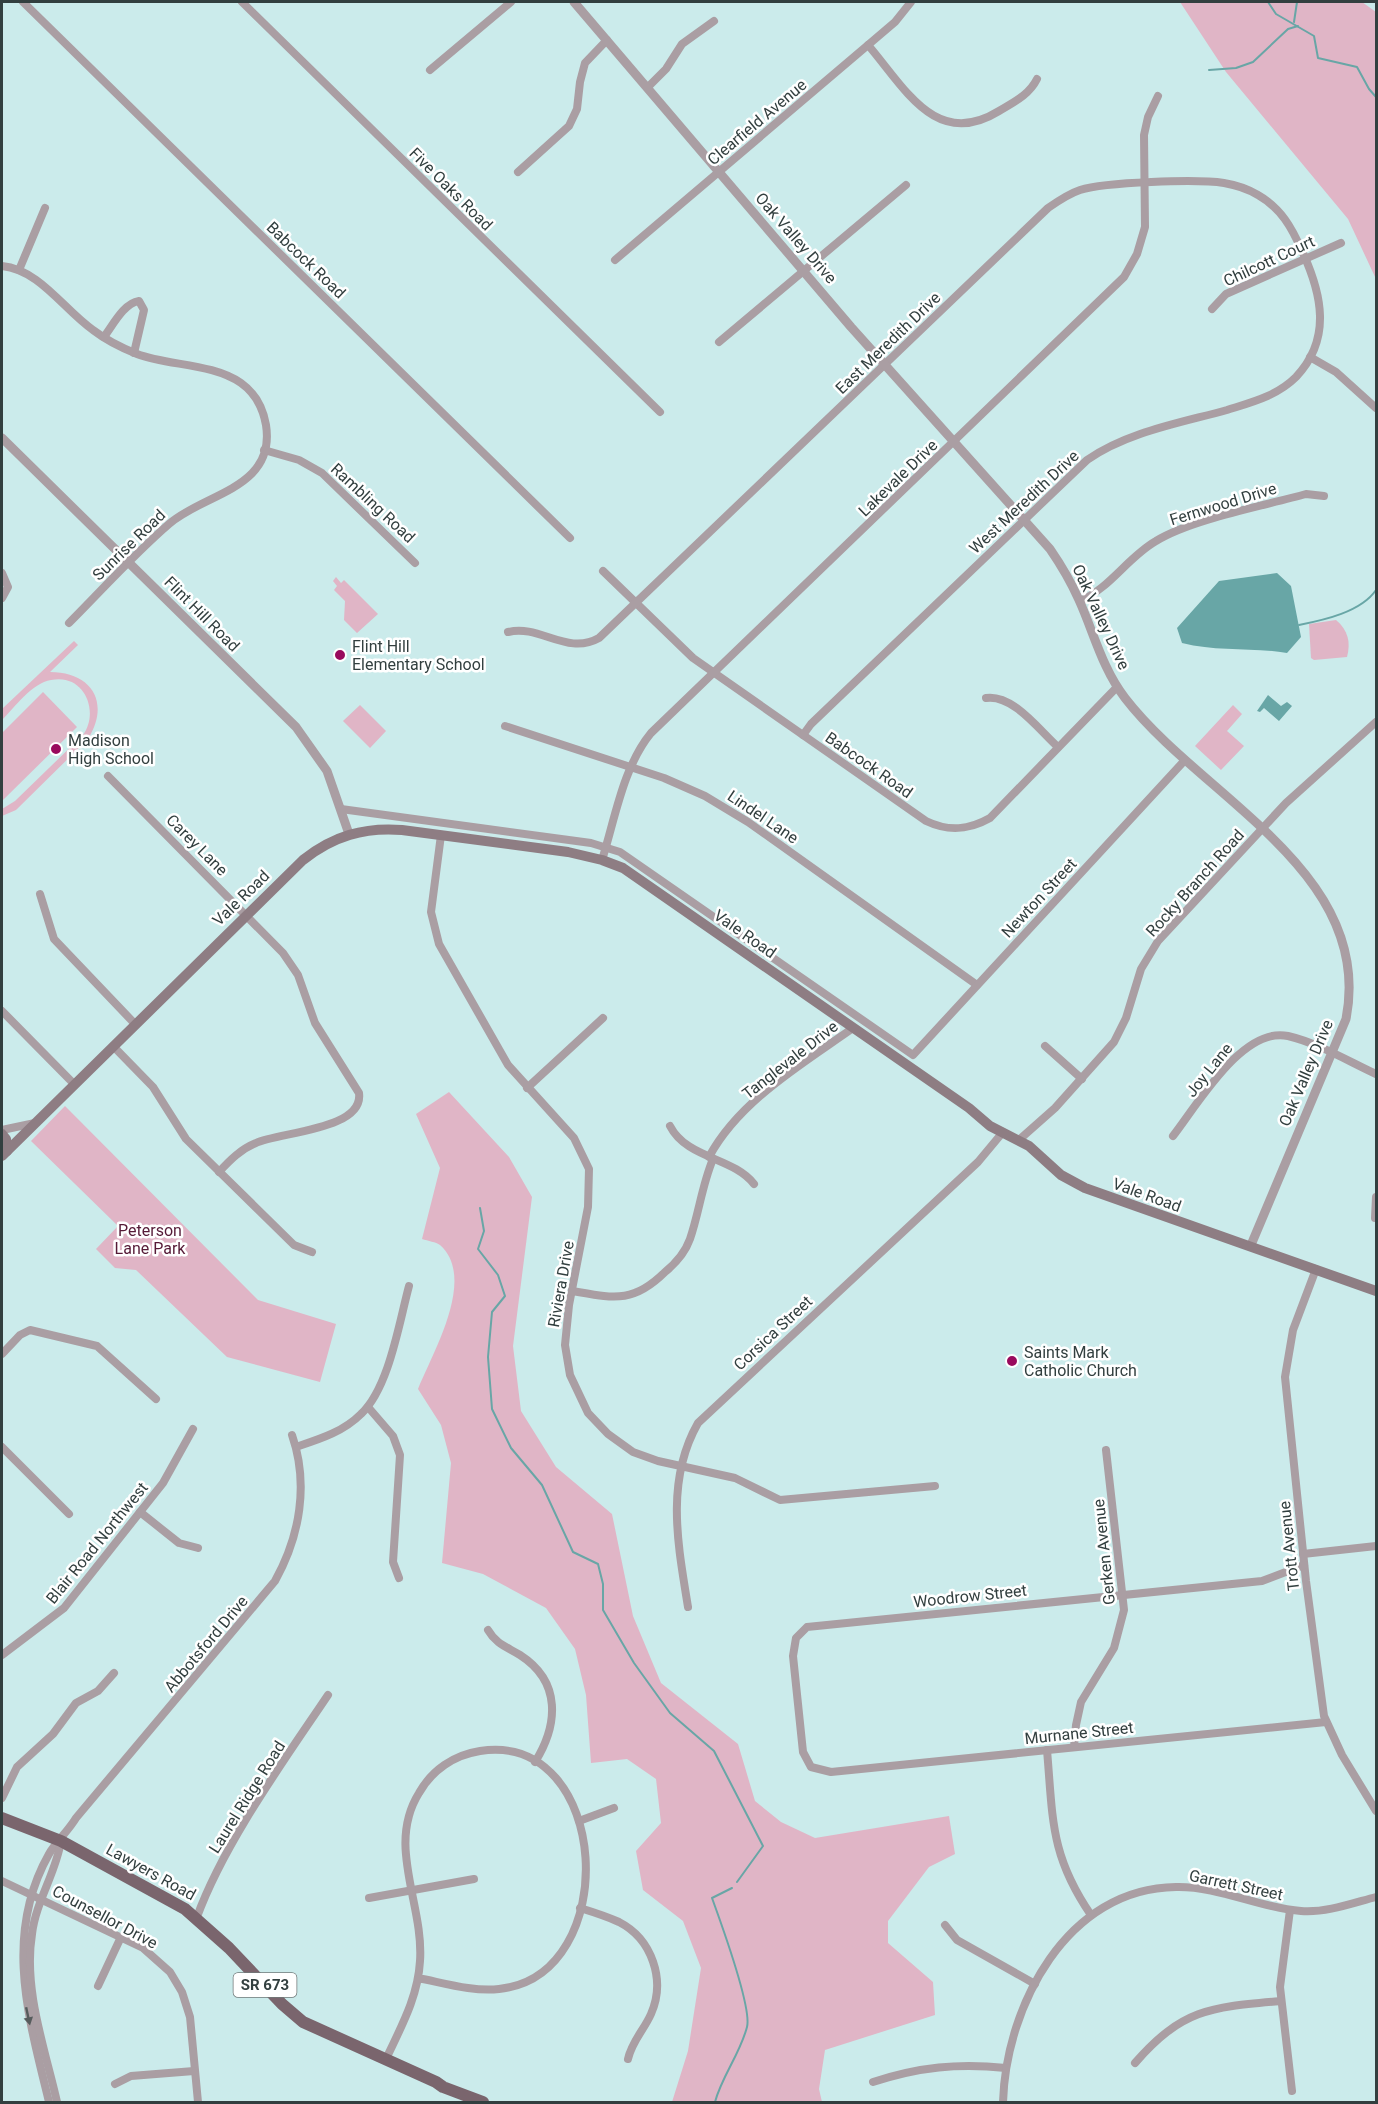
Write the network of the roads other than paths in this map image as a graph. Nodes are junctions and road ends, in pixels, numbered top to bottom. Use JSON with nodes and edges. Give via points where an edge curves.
{"nodes":[{"id":1,"x":23,"y":2,"type":"edge"},
{"id":2,"x":242,"y":2,"type":"edge"},
{"id":3,"x":511,"y":2,"type":"edge"},
{"id":4,"x":574,"y":2,"type":"edge"},
{"id":5,"x":911,"y":2,"type":"edge"},
{"id":6,"x":714,"y":21,"type":"dead end"},
{"id":7,"x":607,"y":40,"type":"junction"},
{"id":8,"x":868,"y":45,"type":"junction"},
{"id":9,"x":430,"y":70,"type":"dead end"},
{"id":10,"x":1037,"y":79,"type":"dead end"},
{"id":11,"x":648,"y":87,"type":"junction"},
{"id":12,"x":1158,"y":96,"type":"dead end"},
{"id":13,"x":518,"y":172,"type":"dead end"},
{"id":14,"x":719,"y":172,"type":"junction"},
{"id":15,"x":906,"y":184,"type":"dead end"},
{"id":16,"x":1145,"y":184,"type":"junction"},
{"id":17,"x":45,"y":208,"type":"dead end"},
{"id":18,"x":1341,"y":243,"type":"dead end"},
{"id":19,"x":1305,"y":258,"type":"junction"},
{"id":20,"x":615,"y":260,"type":"dead end"},
{"id":21,"x":2,"y":266,"type":"edge"},
{"id":22,"x":20,"y":270,"type":"junction"},
{"id":23,"x":804,"y":271,"type":"junction"},
{"id":24,"x":1212,"y":309,"type":"dead end"},
{"id":25,"x":104,"y":337,"type":"junction"},
{"id":26,"x":719,"y":342,"type":"dead end"},
{"id":27,"x":134,"y":353,"type":"junction"},
{"id":28,"x":1310,"y":357,"type":"junction"},
{"id":29,"x":885,"y":364,"type":"junction"},
{"id":30,"x":1377,"y":408,"type":"edge"},
{"id":31,"x":660,"y":412,"type":"dead end"},
{"id":32,"x":2,"y":438,"type":"edge"},
{"id":33,"x":955,"y":442,"type":"junction"},
{"id":34,"x":264,"y":450,"type":"junction"},
{"id":35,"x":1324,"y":496,"type":"dead end"},
{"id":36,"x":1024,"y":519,"type":"junction"},
{"id":37,"x":570,"y":538,"type":"dead end"},
{"id":38,"x":129,"y":563,"type":"junction"},
{"id":39,"x":416,"y":563,"type":"dead end"},
{"id":40,"x":603,"y":571,"type":"dead end"},
{"id":41,"x":2,"y":573,"type":"edge"},
{"id":42,"x":2,"y":598,"type":"edge"},
{"id":43,"x":1080,"y":602,"type":"junction"},
{"id":44,"x":636,"y":603,"type":"junction"},
{"id":45,"x":69,"y":623,"type":"dead end"},
{"id":46,"x":507,"y":632,"type":"dead end"},
{"id":47,"x":714,"y":673,"type":"junction"},
{"id":48,"x":1117,"y":687,"type":"junction"},
{"id":49,"x":986,"y":698,"type":"dead end"},
{"id":50,"x":1377,"y":722,"type":"edge"},
{"id":51,"x":505,"y":726,"type":"dead end"},
{"id":52,"x":803,"y":735,"type":"junction"},
{"id":53,"x":1058,"y":747,"type":"junction"},
{"id":54,"x":1185,"y":760,"type":"junction"},
{"id":55,"x":632,"y":768,"type":"junction"},
{"id":56,"x":108,"y":776,"type":"dead end"},
{"id":57,"x":341,"y":809,"type":"junction"},
{"id":58,"x":1261,"y":830,"type":"junction"},
{"id":59,"x":349,"y":834,"type":"junction"},
{"id":60,"x":441,"y":835,"type":"junction"},
{"id":61,"x":606,"y":846,"type":"junction"},
{"id":62,"x":602,"y":860,"type":"junction"},
{"id":63,"x":40,"y":894,"type":"dead end"},
{"id":64,"x":246,"y":914,"type":"junction"},
{"id":65,"x":977,"y":985,"type":"junction"},
{"id":66,"x":2,"y":1011,"type":"edge"},
{"id":67,"x":603,"y":1018,"type":"dead end"},
{"id":68,"x":135,"y":1024,"type":"junction"},
{"id":69,"x":854,"y":1028,"type":"junction"},
{"id":70,"x":113,"y":1046,"type":"junction"},
{"id":71,"x":1045,"y":1046,"type":"dead end"},
{"id":72,"x":1332,"y":1054,"type":"junction"},
{"id":73,"x":913,"y":1055,"type":"junction"},
{"id":74,"x":906,"y":1064,"type":"junction"},
{"id":75,"x":1377,"y":1074,"type":"edge"},
{"id":76,"x":1082,"y":1079,"type":"junction"},
{"id":77,"x":74,"y":1084,"type":"junction"},
{"id":78,"x":527,"y":1088,"type":"junction"},
{"id":79,"x":36,"y":1122,"type":"junction"},
{"id":80,"x":670,"y":1126,"type":"dead end"},
{"id":81,"x":2,"y":1132,"type":"edge"},
{"id":82,"x":1003,"y":1132,"type":"junction"},
{"id":83,"x":1173,"y":1136,"type":"dead end"},
{"id":84,"x":1020,"y":1140,"type":"junction"},
{"id":85,"x":4,"y":1154,"type":"edge"},
{"id":86,"x":711,"y":1158,"type":"junction"},
{"id":87,"x":219,"y":1172,"type":"junction"},
{"id":88,"x":754,"y":1184,"type":"dead end"},
{"id":89,"x":1377,"y":1197,"type":"edge"},
{"id":90,"x":1375,"y":1218,"type":"dead end"},
{"id":91,"x":1251,"y":1245,"type":"junction"},
{"id":92,"x":312,"y":1252,"type":"dead end"},
{"id":93,"x":1316,"y":1269,"type":"junction"},
{"id":94,"x":409,"y":1286,"type":"dead end"},
{"id":95,"x":572,"y":1291,"type":"junction"},
{"id":96,"x":1377,"y":1291,"type":"edge"},
{"id":97,"x":2,"y":1354,"type":"edge"},
{"id":98,"x":156,"y":1399,"type":"dead end"},
{"id":99,"x":368,"y":1407,"type":"junction"},
{"id":100,"x":193,"y":1429,"type":"dead end"},
{"id":101,"x":292,"y":1435,"type":"dead end"},
{"id":102,"x":2,"y":1447,"type":"edge"},
{"id":103,"x":296,"y":1448,"type":"junction"},
{"id":104,"x":1106,"y":1450,"type":"dead end"},
{"id":105,"x":682,"y":1467,"type":"junction"},
{"id":106,"x":935,"y":1486,"type":"dead end"},
{"id":107,"x":140,"y":1512,"type":"junction"},
{"id":108,"x":69,"y":1514,"type":"dead end"},
{"id":109,"x":1377,"y":1546,"type":"edge"},
{"id":110,"x":198,"y":1548,"type":"dead end"},
{"id":111,"x":1303,"y":1554,"type":"junction"},
{"id":112,"x":1304,"y":1565,"type":"junction"},
{"id":113,"x":399,"y":1578,"type":"dead end"},
{"id":114,"x":1123,"y":1595,"type":"junction"},
{"id":115,"x":688,"y":1607,"type":"dead end"},
{"id":116,"x":488,"y":1630,"type":"dead end"},
{"id":117,"x":3,"y":1651,"type":"edge"},
{"id":118,"x":114,"y":1673,"type":"dead end"},
{"id":119,"x":328,"y":1695,"type":"dead end"},
{"id":120,"x":1326,"y":1722,"type":"junction"},
{"id":121,"x":1074,"y":1748,"type":"junction"},
{"id":122,"x":1047,"y":1750,"type":"junction"},
{"id":123,"x":536,"y":1762,"type":"junction"},
{"id":124,"x":834,"y":1772,"type":"joint"},
{"id":125,"x":2,"y":1798,"type":"edge"},
{"id":126,"x":614,"y":1808,"type":"dead end"},
{"id":127,"x":1377,"y":1811,"type":"edge"},
{"id":128,"x":2,"y":1818,"type":"edge"},
{"id":129,"x":579,"y":1821,"type":"junction"},
{"id":130,"x":61,"y":1841,"type":"junction"},
{"id":131,"x":474,"y":1879,"type":"dead end"},
{"id":132,"x":2,"y":1881,"type":"edge"},
{"id":133,"x":411,"y":1889,"type":"junction"},
{"id":134,"x":32,"y":1894,"type":"junction"},
{"id":135,"x":1377,"y":1897,"type":"edge"},
{"id":136,"x":40,"y":1898,"type":"junction"},
{"id":137,"x":369,"y":1898,"type":"dead end"},
{"id":138,"x":580,"y":1908,"type":"junction"},
{"id":139,"x":1290,"y":1910,"type":"junction"},
{"id":140,"x":1091,"y":1915,"type":"junction"},
{"id":141,"x":196,"y":1917,"type":"junction"},
{"id":142,"x":945,"y":1925,"type":"dead end"},
{"id":143,"x":121,"y":1937,"type":"junction"},
{"id":144,"x":418,"y":1978,"type":"junction"},
{"id":145,"x":1035,"y":1984,"type":"junction"},
{"id":146,"x":98,"y":1986,"type":"dead end"},
{"id":147,"x":1281,"y":2001,"type":"junction"},
{"id":148,"x":386,"y":2059,"type":"junction"},
{"id":149,"x":628,"y":2059,"type":"dead end"},
{"id":150,"x":1135,"y":2063,"type":"dead end"},
{"id":151,"x":1006,"y":2068,"type":"junction"},
{"id":152,"x":194,"y":2071,"type":"junction"},
{"id":153,"x":873,"y":2082,"type":"dead end"},
{"id":154,"x":115,"y":2084,"type":"dead end"},
{"id":155,"x":1292,"y":2091,"type":"dead end"},
{"id":156,"x":49,"y":2103,"type":"edge"},
{"id":157,"x":57,"y":2103,"type":"edge"},
{"id":158,"x":198,"y":2103,"type":"edge"},
{"id":159,"x":483,"y":2103,"type":"edge"},
{"id":160,"x":1003,"y":2103,"type":"edge"}],
"edges":[{"from":1,"to":37,"type":"street","name":"Babcock Road"},
{"from":2,"to":31,"type":"street","name":"Five Oaks Road"},
{"from":3,"to":9,"type":"street"},
{"from":4,"to":7,"type":"street","name":"Oak Valley Drive"},
{"from":5,"to":8,"type":"street","name":"Clearfield Avenue"},
{"from":6,"to":11,"type":"street","via":[[682,44]]},
{"from":7,"to":11,"type":"street","name":"Oak Valley Drive"},
{"from":7,"to":13,"type":"street","via":[[585,63],[577,109],[569,126]]},
{"from":8,"to":10,"type":"street","via":[[923,110],[948,124],[967,125],[985,120],[1029,92]]},
{"from":8,"to":14,"type":"street","name":"Clearfield Avenue"},
{"from":11,"to":14,"type":"street","name":"Oak Valley Drive"},
{"from":12,"to":16,"type":"street","name":"Lakevale Drive","via":[[1144,135]]},
{"from":14,"to":20,"type":"street","name":"Clearfield Avenue"},
{"from":14,"to":23,"type":"street","name":"Oak Valley Drive"},
{"from":15,"to":23,"type":"street"},
{"from":16,"to":19,"type":"street","name":"East Meredith Drive","via":[[1212,182],[1247,189],[1269,202],[1286,219]]},
{"from":16,"to":29,"type":"street","name":"East Meredith Drive","via":[[1090,188],[1058,201]]},
{"from":16,"to":33,"type":"street","name":"Lakevale Drive","via":[[1142,241],[1124,277]]},
{"from":17,"to":22,"type":"street"},
{"from":18,"to":19,"type":"street","name":"Chilcott Court"},
{"from":19,"to":24,"type":"street","name":"Chilcott Court","via":[[1226,294]]},
{"from":19,"to":28,"type":"street","name":"West Meredith Drive","via":[[1317,285],[1321,310],[1319,334]]},
{"from":21,"to":22,"type":"street"},
{"from":22,"to":25,"type":"street"},
{"from":23,"to":26,"type":"street"},
{"from":23,"to":29,"type":"street","name":"Oak Valley Drive"},
{"from":25,"to":27,"type":"street"},
{"from":25,"to":27,"type":"street","via":[[132,303],[140,301],[144,310]]},
{"from":27,"to":34,"type":"street","via":[[226,376],[244,385],[264,417]]},
{"from":28,"to":30,"type":"street","via":[[1336,372]]},
{"from":28,"to":36,"type":"street","name":"West Meredith Drive","via":[[1295,377],[1266,398],[1124,440],[1099,452]]},
{"from":29,"to":33,"type":"street","name":"Oak Valley Drive"},
{"from":29,"to":44,"type":"street","name":"East Meredith Drive"},
{"from":32,"to":38,"type":"street","name":"Flint Hill Road"},
{"from":33,"to":36,"type":"street","name":"Oak Valley Drive"},
{"from":33,"to":47,"type":"street","name":"Lakevale Drive"},
{"from":34,"to":38,"type":"street","name":"Sunrise Road","via":[[255,469],[241,484],[181,515]]},
{"from":34,"to":39,"type":"street","name":"Rambling Road","via":[[299,460],[322,472]]},
{"from":35,"to":43,"type":"street","name":"Fernwood Drive","via":[[1305,494],[1168,534]]},
{"from":36,"to":43,"type":"street","name":"Oak Valley Drive","via":[[1056,558]]},
{"from":36,"to":52,"type":"street","name":"West Meredith Drive"},
{"from":38,"to":45,"type":"street","name":"Sunrise Road"},
{"from":38,"to":57,"type":"street","name":"Flint Hill Road","via":[[309,742],[327,771]]},
{"from":40,"to":44,"type":"street","name":"Babcock Road"},
{"from":41,"to":42,"type":"street","via":[[8,587]]},
{"from":43,"to":48,"type":"street","name":"Oak Valley Drive"},
{"from":44,"to":46,"type":"street","name":"East Meredith Drive","via":[[603,634],[584,644],[568,644],[522,630]]},
{"from":44,"to":47,"type":"street","name":"Babcock Road","via":[[679,646]]},
{"from":47,"to":52,"type":"street","name":"Babcock Road"},
{"from":47,"to":55,"type":"street","name":"Lakevale Drive","via":[[651,733]]},
{"from":48,"to":53,"type":"street","name":"Babcock Road"},
{"from":48,"to":54,"type":"street","name":"Oak Valley Drive","via":[[1148,725]]},
{"from":49,"to":53,"type":"street","via":[[1008,702]]},
{"from":50,"to":58,"type":"street","name":"Rocky Branch Road"},
{"from":51,"to":55,"type":"street","name":"Lindel Lane"},
{"from":52,"to":53,"type":"street","name":"Babcock Road","via":[[926,821],[953,829],[972,827],[990,818]]},
{"from":54,"to":58,"type":"street","name":"Oak Valley Drive"},
{"from":54,"to":65,"type":"street","name":"Newton Street"},
{"from":55,"to":61,"type":"street","name":"Lakevale Drive"},
{"from":55,"to":65,"type":"street","name":"Lindel Lane","via":[[684,786],[729,809]]},
{"from":56,"to":64,"type":"street","name":"Carey Lane"},
{"from":57,"to":59,"type":"street","name":"Flint Hill Road"},
{"from":57,"to":61,"type":"street"},
{"from":58,"to":72,"type":"street","name":"Oak Valley Drive","via":[[1317,889],[1345,945],[1349,1004]]},
{"from":58,"to":76,"type":"street","name":"Rocky Branch Road","via":[[1158,941],[1141,969],[1121,1030]]},
{"from":59,"to":60,"type":"main road","name":"Vale Road","via":[[389,829]]},
{"from":59,"to":64,"type":"main road","name":"Vale Road","via":[[310,855]]},
{"from":60,"to":62,"type":"main road","name":"Vale Road"},
{"from":60,"to":78,"type":"street","name":"Riviera Drive","via":[[432,899],[434,932],[508,1065]]},
{"from":61,"to":62,"type":"street","name":"Lakevale Drive"},
{"from":61,"to":73,"type":"street","via":[[637,862]]},
{"from":62,"to":69,"type":"main road","name":"Vale Road","via":[[634,874]]},
{"from":63,"to":68,"type":"street","via":[[54,939]]},
{"from":64,"to":68,"type":"main road","name":"Vale Road"},
{"from":64,"to":87,"type":"street","name":"Carey Lane","via":[[293,966],[315,1023],[356,1088],[359,1102],[335,1123],[255,1143]]},
{"from":65,"to":73,"type":"street","name":"Newton Street"},
{"from":66,"to":77,"type":"street"},
{"from":67,"to":78,"type":"street"},
{"from":68,"to":70,"type":"main road","name":"Vale Road"},
{"from":69,"to":74,"type":"main road","name":"Vale Road"},
{"from":69,"to":86,"type":"street","name":"Tanglevale Drive","via":[[768,1091],[728,1128]]},
{"from":70,"to":77,"type":"main road","name":"Vale Road"},
{"from":70,"to":87,"type":"street","via":[[153,1087],[186,1139]]},
{"from":71,"to":76,"type":"street"},
{"from":72,"to":75,"type":"street","name":"Joy Lane"},
{"from":72,"to":83,"type":"street","name":"Joy Lane","via":[[1289,1036],[1255,1040],[1234,1058]]},
{"from":72,"to":91,"type":"street","name":"Oak Valley Drive"},
{"from":73,"to":74,"type":"street","name":"Newton Street"},
{"from":74,"to":82,"type":"main road","name":"Vale Road"},
{"from":76,"to":84,"type":"street","name":"Rocky Branch Road"},
{"from":77,"to":79,"type":"main road","name":"Vale Road"},
{"from":78,"to":95,"type":"street","name":"Riviera Drive","via":[[574,1138],[589,1169],[588,1207]]},
{"from":79,"to":81,"type":"street"},
{"from":79,"to":85,"type":"main road","name":"Vale Road"},
{"from":80,"to":86,"type":"street","via":[[683,1143]]},
{"from":81,"to":85,"type":"main road","via":[[6,1139]]},
{"from":82,"to":84,"type":"main road","name":"Vale Road"},
{"from":82,"to":105,"type":"street","name":"Corsica Street","via":[[978,1162],[705,1414],[692,1433]]},
{"from":84,"to":91,"type":"main road","name":"Vale Road","via":[[1061,1175],[1085,1188]]},
{"from":86,"to":88,"type":"street","via":[[743,1173]]},
{"from":86,"to":95,"type":"street","name":"Tanglevale Drive","via":[[688,1244],[663,1275],[627,1297]]},
{"from":87,"to":92,"type":"street","via":[[294,1245]]},
{"from":89,"to":90,"type":"street"},
{"from":91,"to":93,"type":"main road","name":"Vale Road"},
{"from":93,"to":96,"type":"main road","name":"Vale Road"},
{"from":93,"to":111,"type":"street","name":"Trott Avenue","via":[[1293,1330],[1285,1377]]},
{"from":94,"to":99,"type":"street","via":[[385,1374]]},
{"from":95,"to":105,"type":"street","name":"Riviera Drive","via":[[565,1345],[570,1375],[581,1401],[597,1424],[620,1443],[646,1457]]},
{"from":97,"to":98,"type":"street","via":[[30,1330],[97,1346]]},
{"from":99,"to":103,"type":"street","via":[[337,1432]]},
{"from":99,"to":113,"type":"street","via":[[393,1436],[400,1455],[393,1562]]},
{"from":100,"to":107,"type":"street","name":"Blair Road Northwest","via":[[171,1470]]},
{"from":101,"to":103,"type":"street","name":"Abbotsford Drive"},
{"from":102,"to":108,"type":"street"},
{"from":103,"to":130,"type":"street","name":"Abbotsford Drive","via":[[301,1482],[299,1516],[291,1548],[275,1581],[76,1818]]},
{"from":104,"to":114,"type":"street","name":"Gerken Avenue"},
{"from":105,"to":106,"type":"street","name":"Riviera Drive","via":[[743,1481],[780,1500]]},
{"from":105,"to":115,"type":"street","name":"Corsica Street","via":[[675,1524]]},
{"from":107,"to":110,"type":"street","via":[[179,1543]]},
{"from":107,"to":117,"type":"street","name":"Blair Road Northwest","via":[[64,1608]]},
{"from":109,"to":111,"type":"street"},
{"from":111,"to":112,"type":"street","name":"Trott Avenue"},
{"from":112,"to":114,"type":"street","name":"Woodrow Street","via":[[1262,1581]]},
{"from":112,"to":120,"type":"street","name":"Trott Avenue"},
{"from":114,"to":121,"type":"street","name":"Gerken Avenue","via":[[1119,1637],[1082,1702]]},
{"from":114,"to":124,"type":"street","name":"Woodrow Street","via":[[829,1624],[801,1631],[793,1656],[802,1752],[811,1767]]},
{"from":116,"to":123,"type":"street","via":[[496,1641],[535,1668],[550,1694],[552,1726]]},
{"from":118,"to":125,"type":"street","via":[[98,1691],[76,1703],[53,1734],[17,1767]]},
{"from":119,"to":141,"type":"street","name":"Laurel Ridge Road","via":[[228,1851]]},
{"from":120,"to":121,"type":"street","name":"Murnane Street"},
{"from":120,"to":127,"type":"street","name":"Trott Avenue"},
{"from":121,"to":122,"type":"street","name":"Murnane Street"},
{"from":122,"to":124,"type":"street","name":"Murnane Street"},
{"from":122,"to":140,"type":"street","via":[[1057,1846],[1068,1878]]},
{"from":123,"to":129,"type":"street","via":[[560,1784]]},
{"from":123,"to":133,"type":"street","via":[[508,1752],[484,1750],[452,1760],[430,1777],[407,1822],[405,1850]]},
{"from":126,"to":129,"type":"street"},
{"from":128,"to":130,"type":"main road","name":"Lawyers Road","number":"SR 673"},
{"from":129,"to":138,"type":"street","via":[[587,1864]]},
{"from":130,"to":134,"type":"street","name":"Abbotsford Drive","via":[[51,1851]]},
{"from":130,"to":136,"type":"street","name":"Abbotsford Drive"},
{"from":130,"to":141,"type":"main road","name":"Lawyers Road","number":"SR 673"},
{"from":131,"to":133,"type":"street"},
{"from":132,"to":134,"type":"street","name":"Counsellor Drive"},
{"from":133,"to":137,"type":"street"},
{"from":133,"to":144,"type":"street","via":[[419,1929]]},
{"from":134,"to":136,"type":"street","name":"Counsellor Drive"},
{"from":134,"to":156,"type":"street","name":"Abbotsford Drive","one_way":true,"via":[[22,1950],[23,1989]]},
{"from":135,"to":139,"type":"street","name":"Garrett Street","via":[[1318,1910]]},
{"from":136,"to":143,"type":"street","name":"Counsellor Drive"},
{"from":136,"to":157,"type":"street","name":"Abbotsford Drive","via":[[30,1966]]},
{"from":138,"to":144,"type":"street","via":[[571,1937],[558,1957],[541,1974],[521,1984],[486,1990]]},
{"from":138,"to":149,"type":"street","via":[[629,1929],[644,1944],[655,1965],[654,2006],[631,2046]]},
{"from":139,"to":140,"type":"street","name":"Garrett Street","via":[[1206,1889],[1177,1886],[1133,1894]]},
{"from":139,"to":147,"type":"street","via":[[1281,1969]]},
{"from":140,"to":145,"type":"street","name":"Garrett Street","via":[[1072,1931]]},
{"from":141,"to":148,"type":"main road","name":"Lawyers Road","number":"SR 673","via":[[303,2022]]},
{"from":142,"to":145,"type":"street","via":[[957,1940]]},
{"from":143,"to":146,"type":"street"},
{"from":143,"to":152,"type":"street","name":"Counsellor Drive","via":[[153,1955],[177,1982],[190,2017]]},
{"from":144,"to":148,"type":"street","via":[[410,2008]]},
{"from":145,"to":151,"type":"street","name":"Garrett Street","via":[[1019,2017]]},
{"from":147,"to":150,"type":"street","via":[[1224,2006],[1197,2013],[1160,2036]]},
{"from":147,"to":155,"type":"street"},
{"from":148,"to":159,"type":"main road","name":"Lawyers Road","number":"SR 673"},
{"from":151,"to":153,"type":"street","via":[[943,2065]]},
{"from":151,"to":160,"type":"street","name":"Garrett Street"},
{"from":152,"to":154,"type":"street","via":[[131,2076]]},
{"from":152,"to":158,"type":"street","name":"Counsellor Drive"}]}
